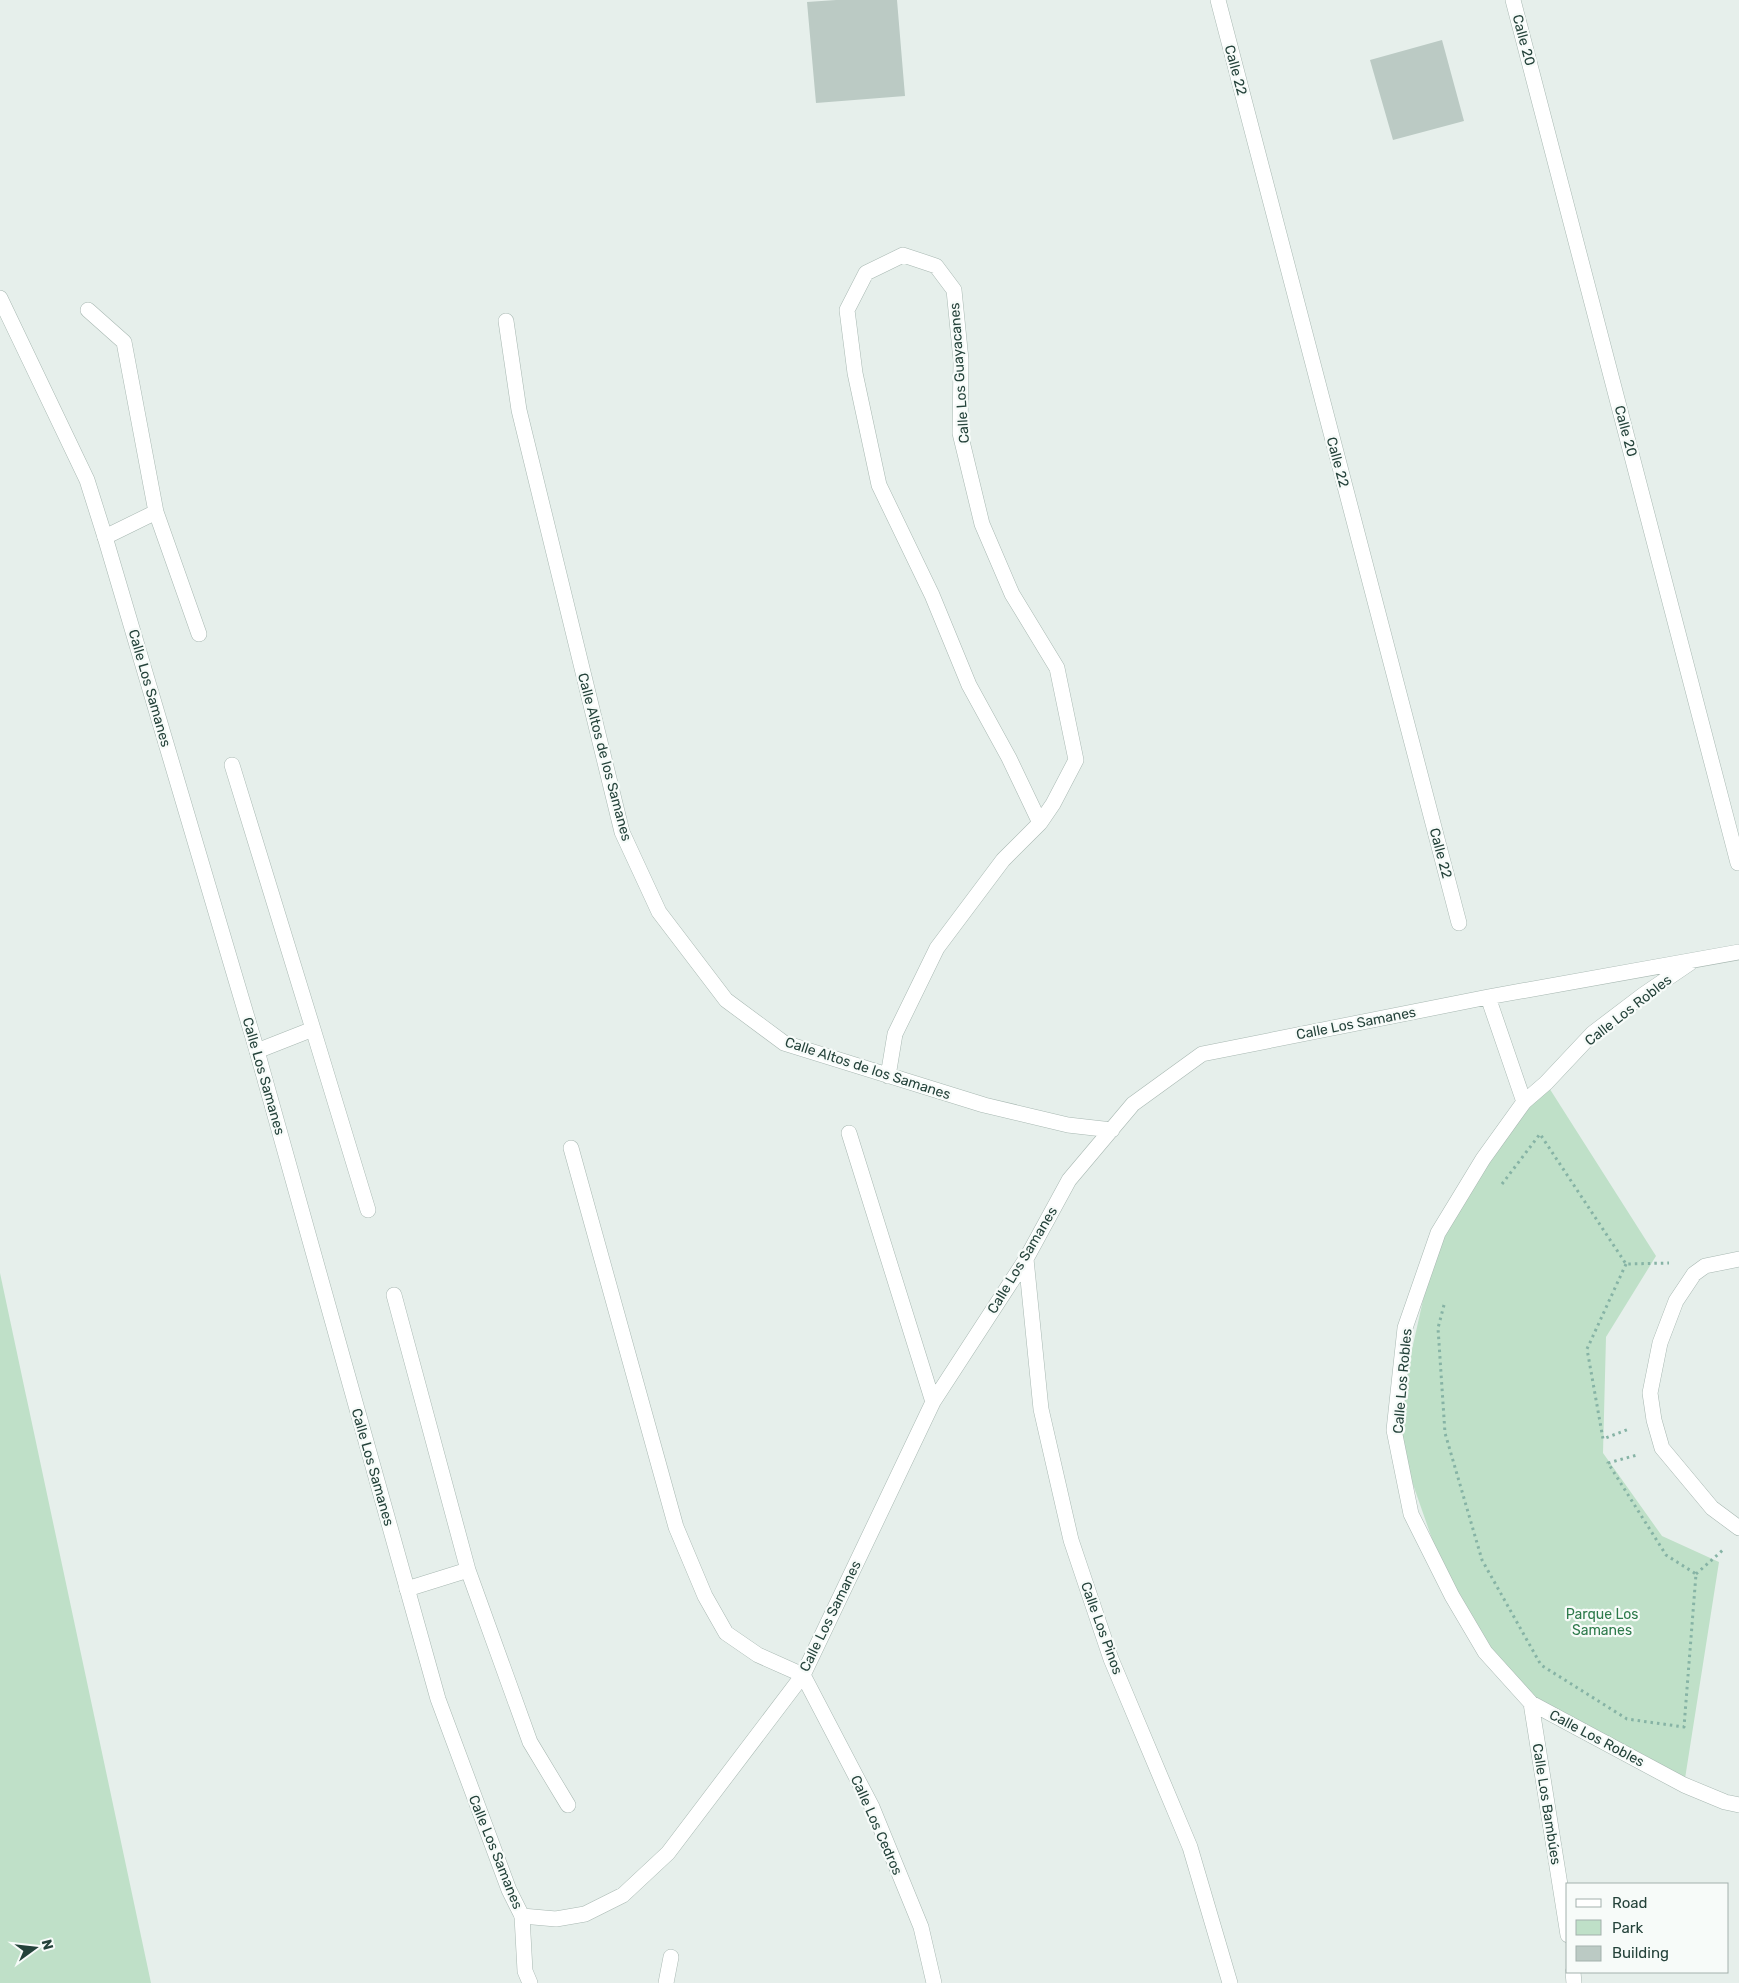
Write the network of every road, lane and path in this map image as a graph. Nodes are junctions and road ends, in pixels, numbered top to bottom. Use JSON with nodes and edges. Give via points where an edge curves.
{"nodes":[{"id":1,"x":1218,"y":0,"type":"edge"},
{"id":2,"x":1513,"y":0,"type":"edge"},
{"id":3,"x":0,"y":298,"type":"edge"},
{"id":4,"x":88,"y":310,"type":"dead end"},
{"id":5,"x":506,"y":321,"type":"dead end"},
{"id":6,"x":156,"y":512,"type":"junction"},
{"id":7,"x":105,"y":537,"type":"junction"},
{"id":8,"x":199,"y":634,"type":"dead end"},
{"id":9,"x":232,"y":765,"type":"dead end"},
{"id":10,"x":1040,"y":824,"type":"junction"},
{"id":11,"x":1738,"y":863,"type":"edge"},
{"id":12,"x":1459,"y":923,"type":"dead end"},
{"id":13,"x":1739,"y":952,"type":"edge"},
{"id":14,"x":1694,"y":960,"type":"junction"},
{"id":15,"x":1488,"y":997,"type":"junction"},
{"id":16,"x":313,"y":1029,"type":"junction"},
{"id":17,"x":257,"y":1051,"type":"junction"},
{"id":18,"x":888,"y":1076,"type":"junction"},
{"id":19,"x":1524,"y":1102,"type":"junction"},
{"id":20,"x":1112,"y":1130,"type":"junction"},
{"id":21,"x":849,"y":1133,"type":"dead end"},
{"id":22,"x":571,"y":1148,"type":"dead end"},
{"id":23,"x":1500,"y":1186,"type":"dead end"},
{"id":24,"x":368,"y":1210,"type":"dead end"},
{"id":25,"x":1739,"y":1259,"type":"edge"},
{"id":26,"x":1026,"y":1260,"type":"junction"},
{"id":27,"x":1626,"y":1264,"type":"junction"},
{"id":28,"x":1694,"y":1274,"type":"junction"},
{"id":29,"x":394,"y":1295,"type":"dead end"},
{"id":30,"x":1446,"y":1301,"type":"dead end"},
{"id":31,"x":933,"y":1402,"type":"junction"},
{"id":32,"x":1654,"y":1420,"type":"junction"},
{"id":33,"x":1662,"y":1448,"type":"junction"},
{"id":34,"x":1739,"y":1528,"type":"edge"},
{"id":35,"x":1725,"y":1548,"type":"dead end"},
{"id":36,"x":468,"y":1570,"type":"junction"},
{"id":37,"x":1696,"y":1574,"type":"junction"},
{"id":38,"x":407,"y":1589,"type":"junction"},
{"id":39,"x":802,"y":1675,"type":"junction"},
{"id":40,"x":1530,"y":1703,"type":"junction"},
{"id":41,"x":568,"y":1804,"type":"dead end"},
{"id":42,"x":1739,"y":1805,"type":"edge"},
{"id":43,"x":522,"y":1916,"type":"junction"},
{"id":44,"x":1566,"y":1923,"type":"edge"},
{"id":45,"x":671,"y":1957,"type":"dead end"},
{"id":46,"x":530,"y":1983,"type":"edge"},
{"id":47,"x":666,"y":1983,"type":"edge"},
{"id":48,"x":934,"y":1983,"type":"edge"},
{"id":49,"x":1230,"y":1983,"type":"edge"}],
"edges":[{"from":1,"to":12,"type":"street","name":"Calle 22"},
{"from":2,"to":11,"type":"street","name":"Calle 20"},
{"from":3,"to":7,"type":"street","name":"Calle Los Samanes","via":[[87,480]]},
{"from":4,"to":6,"type":"street","via":[[124,342]]},
{"from":5,"to":18,"type":"street","name":"Calle Altos de los Samanes","via":[[519,410],[622,832],[659,912],[726,1000],[784,1043]]},
{"from":6,"to":7,"type":"street"},
{"from":6,"to":8,"type":"street"},
{"from":7,"to":17,"type":"street","name":"Calle Los Samanes"},
{"from":9,"to":16,"type":"street"},
{"from":10,"to":10,"type":"street","name":"Calle Los Guayacanes","via":[[1076,760],[1057,668],[1012,594],[982,524],[960,433],[961,360],[954,290],[936,266],[903,255],[866,273],[847,310],[855,373],[879,485],[932,595],[969,685]]},
{"from":10,"to":18,"type":"street","name":"Calle Los Guayacanes","via":[[1003,860],[937,948],[895,1034]]},
{"from":13,"to":14,"type":"street","name":"Calle Los Samanes"},
{"from":14,"to":15,"type":"street","name":"Calle Los Samanes"},
{"from":14,"to":19,"type":"street","name":"Calle Los Robles","via":[[1594,1033]]},
{"from":15,"to":19,"type":"street"},
{"from":15,"to":20,"type":"street","name":"Calle Los Samanes","via":[[1202,1054],[1133,1104]]},
{"from":16,"to":17,"type":"street"},
{"from":16,"to":24,"type":"street"},
{"from":17,"to":38,"type":"street","name":"Calle Los Samanes"},
{"from":18,"to":20,"type":"street","name":"Calle Altos de los Samanes","via":[[984,1105],[1068,1125]]},
{"from":19,"to":40,"type":"street","name":"Calle Los Robles","via":[[1482,1159],[1438,1233],[1405,1328],[1394,1430],[1411,1514],[1419,1531],[1452,1596],[1486,1652]]},
{"from":20,"to":26,"type":"street","name":"Calle Los Samanes","via":[[1069,1180]]},
{"from":21,"to":31,"type":"street"},
{"from":22,"to":39,"type":"street","via":[[676,1527],[705,1596],[726,1633],[758,1655]]},
{"from":23,"to":27,"type":"path","via":[[1540,1134]]},
{"from":25,"to":28,"type":"street","via":[[1705,1266]]},
{"from":26,"to":31,"type":"street","name":"Calle Los Samanes"},
{"from":26,"to":49,"type":"street","name":"Calle Los Pinos","via":[[1041,1409],[1071,1540],[1111,1659],[1190,1847]]},
{"from":27,"to":28,"type":"path","via":[[1677,1262]]},
{"from":27,"to":32,"type":"path","via":[[1587,1349],[1603,1439]]},
{"from":28,"to":32,"type":"street","via":[[1676,1301],[1660,1343],[1650,1393]]},
{"from":29,"to":36,"type":"street"},
{"from":30,"to":37,"type":"path","via":[[1438,1328],[1445,1433],[1482,1560],[1541,1664],[1627,1719],[1684,1727]]},
{"from":31,"to":39,"type":"street","name":"Calle Los Samanes"},
{"from":32,"to":33,"type":"street"},
{"from":33,"to":34,"type":"street","via":[[1712,1508]]},
{"from":33,"to":37,"type":"path","via":[[1608,1463],[1666,1555]]},
{"from":35,"to":37,"type":"path"},
{"from":36,"to":38,"type":"street"},
{"from":36,"to":41,"type":"street","via":[[530,1742]]},
{"from":38,"to":43,"type":"street","name":"Calle Los Samanes","via":[[438,1699],[509,1890]]},
{"from":39,"to":43,"type":"street","name":"Calle Los Samanes","via":[[668,1853],[624,1895],[585,1914],[556,1920]]},
{"from":39,"to":48,"type":"street","name":"Calle Los Cedros","via":[[872,1807],[921,1927]]},
{"from":40,"to":42,"type":"street","name":"Calle Los Robles","via":[[1684,1785]]},
{"from":40,"to":44,"type":"street","name":"Calle Los Bambúes"},
{"from":43,"to":46,"type":"street","via":[[525,1971]]},
{"from":45,"to":47,"type":"street"}]}
